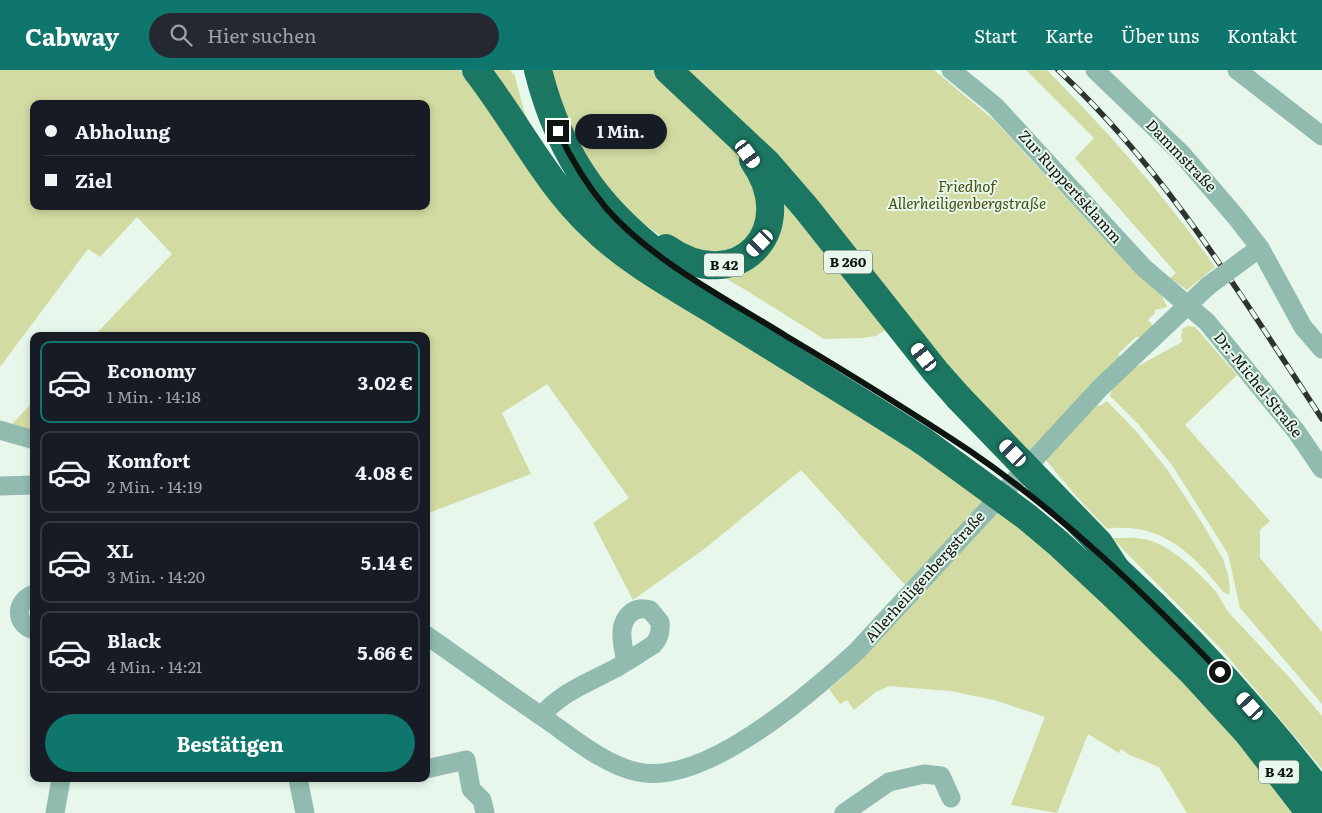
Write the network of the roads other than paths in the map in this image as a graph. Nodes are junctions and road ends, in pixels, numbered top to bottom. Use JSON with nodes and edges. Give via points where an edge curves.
{"nodes":[{"id":1,"x":476,"y":70,"type":"edge"},
{"id":2,"x":523,"y":70,"type":"edge"},
{"id":3,"x":538,"y":70,"type":"edge"},
{"id":4,"x":668,"y":70,"type":"edge"},
{"id":5,"x":951,"y":70,"type":"edge"},
{"id":6,"x":1095,"y":70,"type":"edge"},
{"id":7,"x":1237,"y":70,"type":"edge"},
{"id":8,"x":732,"y":131,"type":"junction"},
{"id":9,"x":1322,"y":136,"type":"edge"},
{"id":10,"x":585,"y":181,"type":"junction"},
{"id":11,"x":1255,"y":252,"type":"junction"},
{"id":12,"x":658,"y":276,"type":"junction"},
{"id":13,"x":1187,"y":306,"type":"junction"},
{"id":14,"x":1322,"y":348,"type":"edge"},
{"id":15,"x":0,"y":430,"type":"edge"},
{"id":16,"x":928,"y":434,"type":"junction"},
{"id":17,"x":30,"y":439,"type":"edge"},
{"id":18,"x":1322,"y":469,"type":"edge"},
{"id":19,"x":30,"y":485,"type":"edge"},
{"id":20,"x":7,"y":486,"type":"edge"},
{"id":21,"x":0,"y":501,"type":"edge"},
{"id":22,"x":1122,"y":584,"type":"junction"},
{"id":23,"x":30,"y":596,"type":"edge"},
{"id":24,"x":30,"y":628,"type":"edge"},
{"id":25,"x":430,"y":638,"type":"edge"},
{"id":26,"x":626,"y":662,"type":"dead end"},
{"id":27,"x":542,"y":716,"type":"junction"},
{"id":28,"x":430,"y":768,"type":"edge"},
{"id":29,"x":60,"y":782,"type":"edge"},
{"id":30,"x":299,"y":782,"type":"edge"},
{"id":31,"x":1322,"y":795,"type":"edge"},
{"id":32,"x":951,"y":798,"type":"dead end"},
{"id":33,"x":55,"y":813,"type":"edge"},
{"id":34,"x":305,"y":813,"type":"edge"},
{"id":35,"x":485,"y":813,"type":"edge"},
{"id":36,"x":844,"y":813,"type":"edge"},
{"id":37,"x":1310,"y":813,"type":"edge"}],
"edges":[{"from":1,"to":12,"type":"highway","via":[[545,171],[576,210],[612,244]]},
{"from":2,"to":12,"type":"highway","number":"B 42","via":[[538,119],[574,188],[612,235]]},
{"from":3,"to":10,"type":"highway","number":"B 42","via":[[549,110]]},
{"from":4,"to":8,"type":"highway","number":"B 260"},
{"from":5,"to":13,"type":"street","name":"Zur Ruppertsklamm","via":[[995,106],[1144,268]]},
{"from":6,"to":11,"type":"street","name":"Dammstraße","via":[[1138,110],[1226,204]]},
{"from":7,"to":9,"type":"street"},
{"from":8,"to":10,"type":"highway","number":"B 42","via":[[763,177],[770,212],[760,243],[736,262],[719,266],[684,259],[650,237]]},
{"from":8,"to":22,"type":"highway","number":"B 260","bridge":true,"via":[[768,163],[959,398],[1099,543]]},
{"from":10,"to":16,"type":"highway","number":"B 42","via":[[607,209],[672,264],[865,384]]},
{"from":11,"to":13,"type":"street","name":"Allerheiligenbergstraße","bridge":true,"via":[[1208,286]]},
{"from":11,"to":14,"type":"street","name":"Dammstraße","via":[[1303,327]]},
{"from":12,"to":16,"type":"highway","number":"B 42","via":[[802,364]]},
{"from":13,"to":18,"type":"street","name":"Dr.-Michel-Straße","via":[[1206,322],[1296,431]]},
{"from":13,"to":27,"type":"street","name":"Allerheiligenbergstraße","via":[[1100,388],[857,651],[819,686],[762,729],[699,763],[672,772],[650,774],[617,765]]},
{"from":15,"to":17,"type":"street"},
{"from":16,"to":22,"type":"highway","number":"B 42","bridge":true,"via":[[1065,549]]},
{"from":19,"to":20,"type":"street"},
{"from":20,"to":21,"type":"street"},
{"from":22,"to":31,"type":"highway","number":"B 42","via":[[1177,628],[1220,672]]},
{"from":22,"to":37,"type":"highway","number":"B 42","via":[[1192,672],[1247,732]]},
{"from":23,"to":24,"type":"street","via":[[22,602],[19,613],[23,624]]},
{"from":25,"to":27,"type":"street","name":"Allerheiligenbergstraße"},
{"from":26,"to":27,"type":"street","via":[[564,695]]},
{"from":28,"to":35,"type":"street","via":[[466,760],[471,789],[482,800]]},
{"from":29,"to":33,"type":"street"},
{"from":30,"to":34,"type":"street"},
{"from":32,"to":36,"type":"street","via":[[941,776],[924,774],[889,782]]}]}
